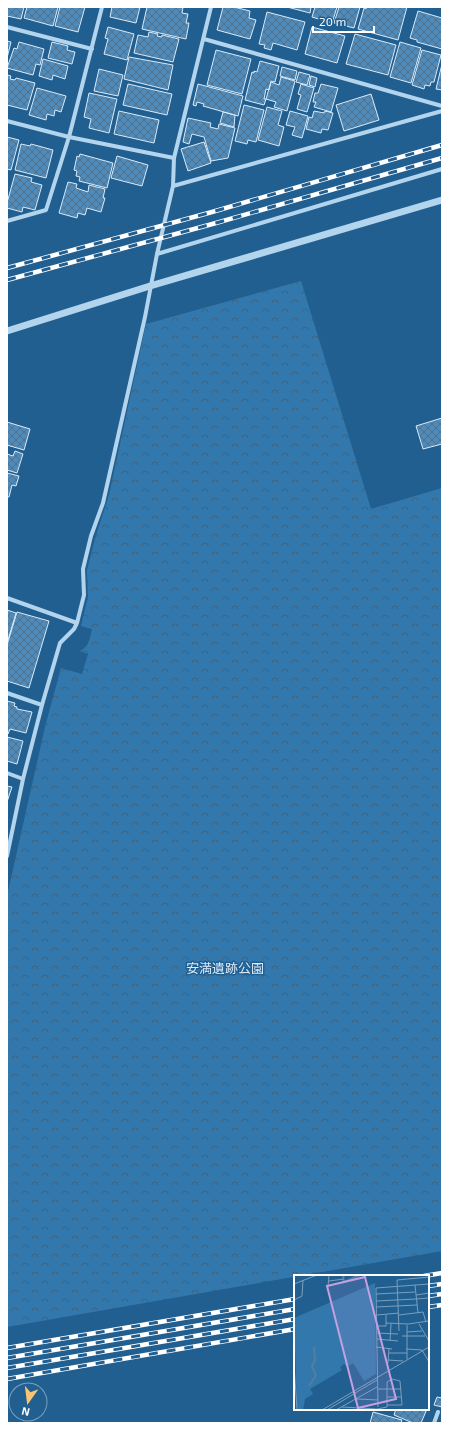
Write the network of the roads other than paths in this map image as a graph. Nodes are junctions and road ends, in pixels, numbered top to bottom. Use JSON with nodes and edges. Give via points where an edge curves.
{"nodes":[{"id":1,"x":102,"y":7,"type":"edge"},
{"id":2,"x":212,"y":7,"type":"edge"},
{"id":3,"x":7,"y":27,"type":"edge"},
{"id":4,"x":204,"y":39,"type":"junction"},
{"id":5,"x":92,"y":48,"type":"junction"},
{"id":6,"x":442,"y":106,"type":"edge"},
{"id":7,"x":442,"y":111,"type":"edge"},
{"id":8,"x":7,"y":121,"type":"edge"},
{"id":9,"x":69,"y":137,"type":"junction"},
{"id":10,"x":174,"y":158,"type":"junction"},
{"id":11,"x":442,"y":169,"type":"edge"},
{"id":12,"x":173,"y":186,"type":"junction"},
{"id":13,"x":442,"y":200,"type":"edge"},
{"id":14,"x":7,"y":221,"type":"edge"},
{"id":15,"x":157,"y":254,"type":"junction"},
{"id":16,"x":150,"y":286,"type":"junction"},
{"id":17,"x":7,"y":331,"type":"edge"},
{"id":18,"x":7,"y":598,"type":"edge"},
{"id":19,"x":78,"y":623,"type":"junction"},
{"id":20,"x":7,"y":693,"type":"edge"},
{"id":21,"x":42,"y":705,"type":"junction"},
{"id":22,"x":7,"y":773,"type":"edge"},
{"id":23,"x":23,"y":779,"type":"junction"},
{"id":24,"x":7,"y":856,"type":"edge"},
{"id":25,"x":438,"y":1412,"type":"dead end"},
{"id":26,"x":434,"y":1423,"type":"edge"}],
"edges":[{"from":1,"to":5,"type":"street"},
{"from":2,"to":4,"type":"street"},
{"from":3,"to":5,"type":"street"},
{"from":4,"to":6,"type":"street"},
{"from":4,"to":10,"type":"street"},
{"from":5,"to":9,"type":"street"},
{"from":7,"to":12,"type":"street"},
{"from":8,"to":9,"type":"street"},
{"from":9,"to":10,"type":"street"},
{"from":9,"to":14,"type":"street","via":[[46,210]]},
{"from":10,"to":12,"type":"street"},
{"from":11,"to":15,"type":"street"},
{"from":12,"to":15,"type":"street"},
{"from":13,"to":16,"type":"street"},
{"from":15,"to":16,"type":"street"},
{"from":16,"to":17,"type":"street"},
{"from":16,"to":19,"type":"street","via":[[103,503],[83,569],[84,595]]},
{"from":18,"to":19,"type":"street"},
{"from":19,"to":21,"type":"street","via":[[60,643]]},
{"from":20,"to":21,"type":"street"},
{"from":21,"to":23,"type":"street"},
{"from":22,"to":23,"type":"street"},
{"from":23,"to":24,"type":"street"},
{"from":25,"to":26,"type":"street"}]}
